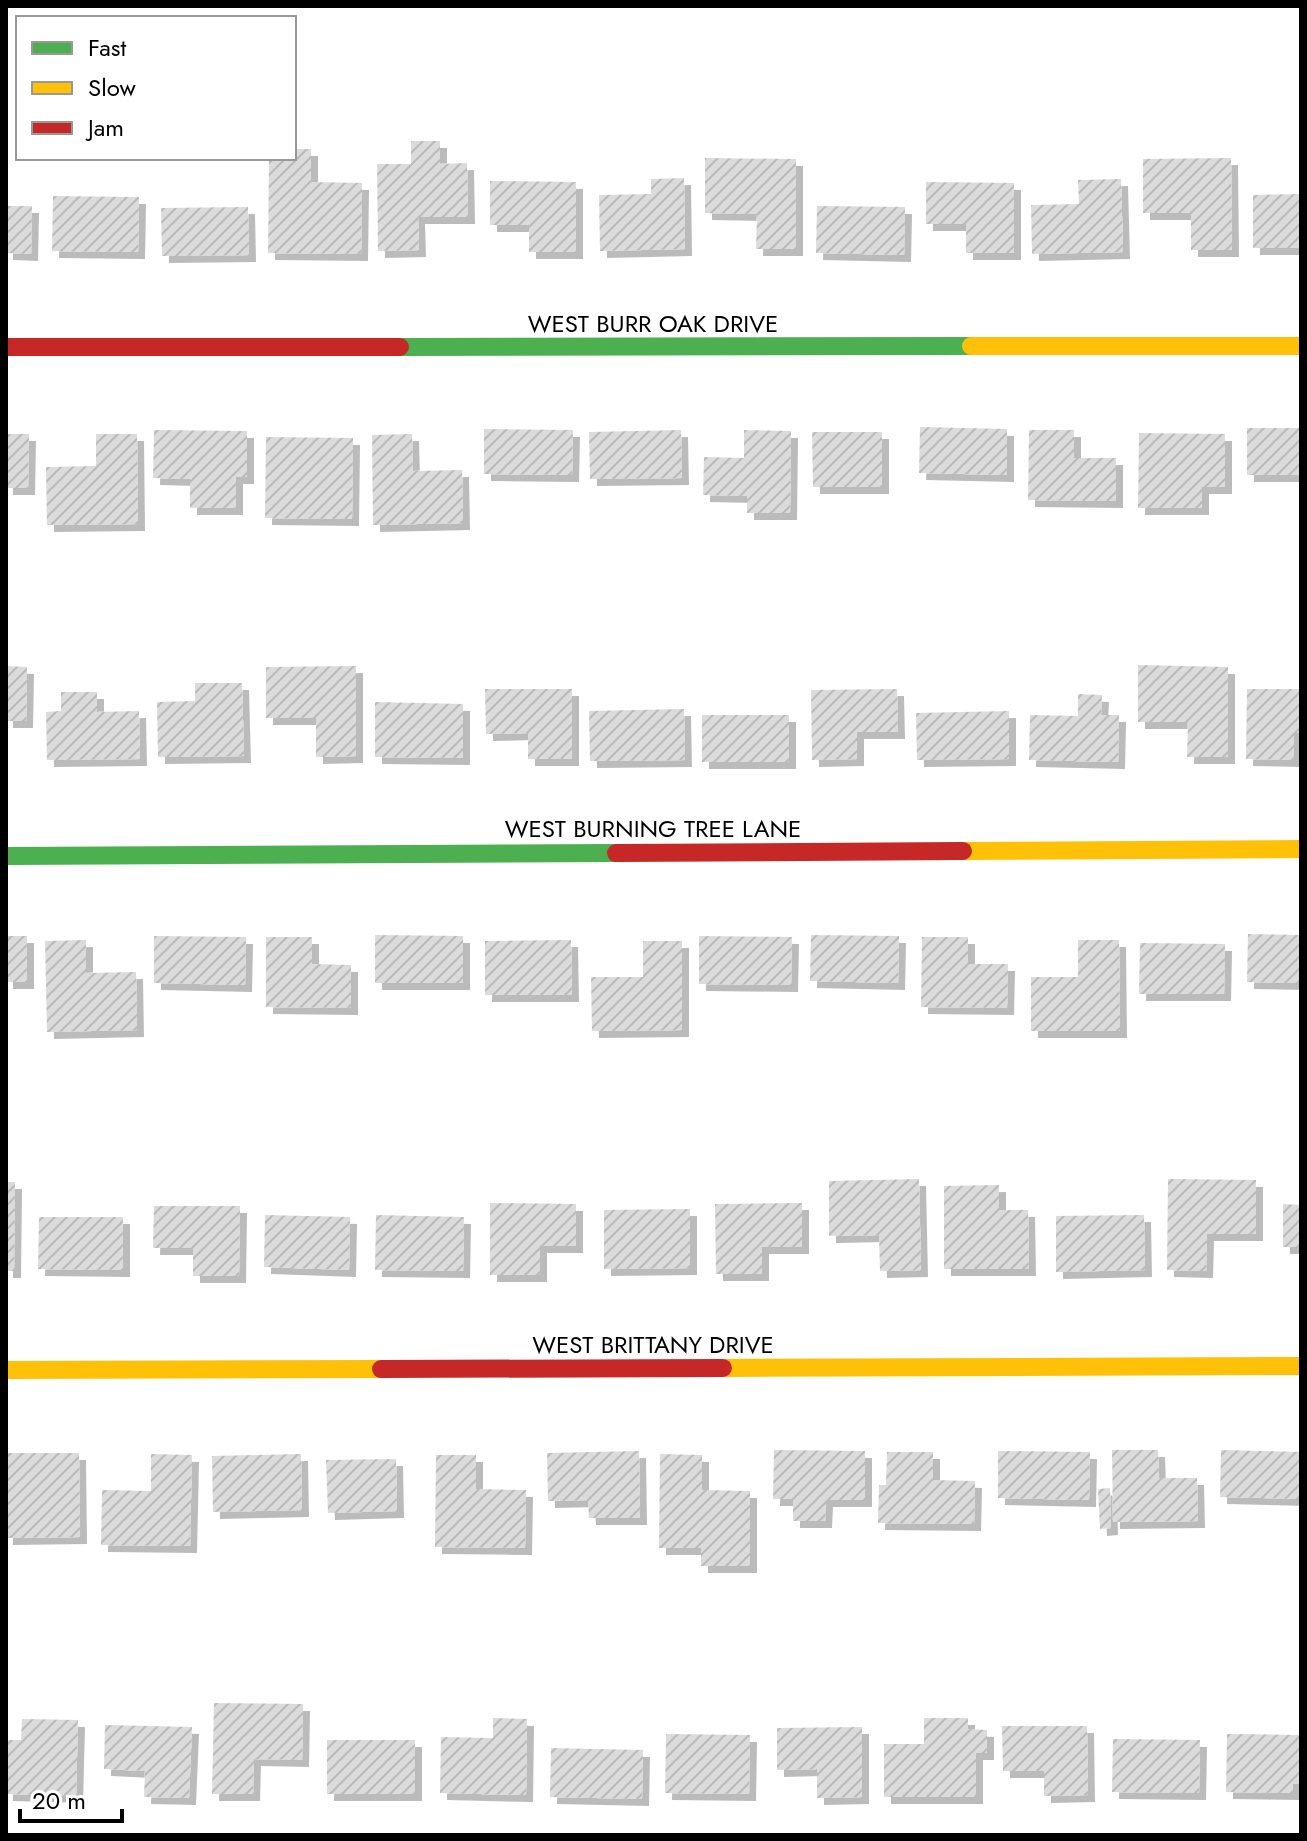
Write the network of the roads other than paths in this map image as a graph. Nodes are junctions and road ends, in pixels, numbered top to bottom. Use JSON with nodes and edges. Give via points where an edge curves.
{"nodes":[{"id":1,"x":1301,"y":346,"type":"edge"},
{"id":2,"x":6,"y":347,"type":"edge"},
{"id":3,"x":1301,"y":849,"type":"edge"},
{"id":4,"x":6,"y":856,"type":"edge"},
{"id":5,"x":1301,"y":1366,"type":"edge"},
{"id":6,"x":6,"y":1370,"type":"edge"}],
"edges":[{"from":1,"to":2,"type":"street","name":"WEST BURR OAK DRIVE"},
{"from":3,"to":4,"type":"street","name":"WEST BURNING TREE LANE"},
{"from":5,"to":6,"type":"street","name":"WEST BRITTANY DRIVE"}]}
